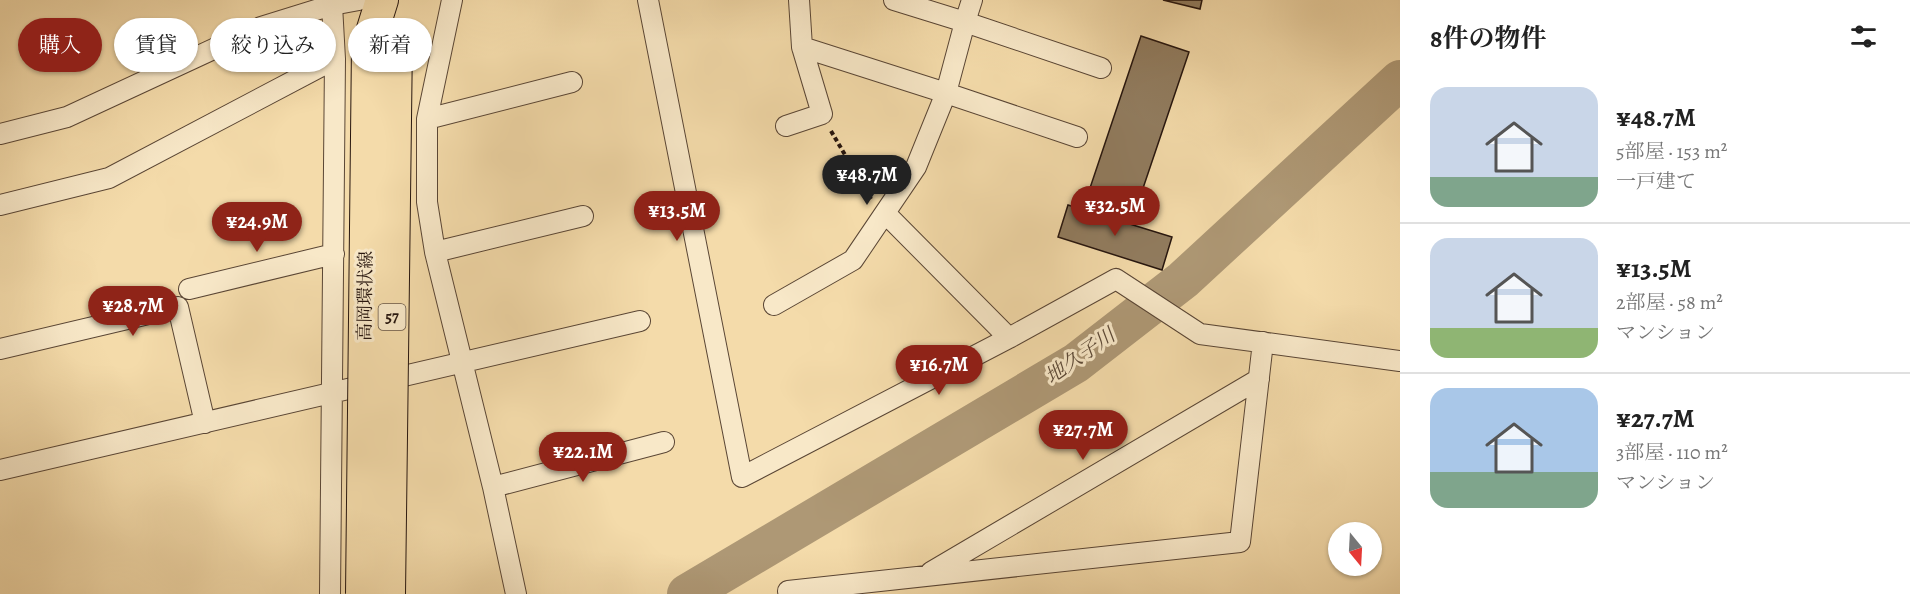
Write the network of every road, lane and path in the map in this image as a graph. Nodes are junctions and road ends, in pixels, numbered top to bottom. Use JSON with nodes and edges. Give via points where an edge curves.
{"nodes":[{"id":1,"x":359,"y":0,"type":"edge"},
{"id":2,"x":383,"y":0,"type":"edge"},
{"id":3,"x":452,"y":0,"type":"edge"},
{"id":4,"x":648,"y":0,"type":"edge"},
{"id":5,"x":799,"y":0,"type":"edge"},
{"id":6,"x":894,"y":0,"type":"edge"},
{"id":7,"x":972,"y":0,"type":"edge"},
{"id":8,"x":332,"y":5,"type":"junction"},
{"id":9,"x":333,"y":18,"type":"edge"},
{"id":10,"x":383,"y":18,"type":"edge"},
{"id":11,"x":965,"y":22,"type":"junction"},
{"id":12,"x":802,"y":48,"type":"junction"},
{"id":13,"x":1101,"y":68,"type":"dead end"},
{"id":14,"x":310,"y":72,"type":"edge"},
{"id":15,"x":335,"y":72,"type":"edge"},
{"id":16,"x":381,"y":72,"type":"edge"},
{"id":17,"x":382,"y":72,"type":"edge"},
{"id":18,"x":572,"y":82,"type":"dead end"},
{"id":19,"x":946,"y":93,"type":"junction"},
{"id":20,"x":822,"y":114,"type":"junction"},
{"id":21,"x":427,"y":119,"type":"junction"},
{"id":22,"x":786,"y":126,"type":"dead end"},
{"id":23,"x":0,"y":134,"type":"edge"},
{"id":24,"x":1077,"y":137,"type":"dead end"},
{"id":25,"x":0,"y":205,"type":"edge"},
{"id":26,"x":885,"y":213,"type":"junction"},
{"id":27,"x":583,"y":216,"type":"dead end"},
{"id":28,"x":435,"y":252,"type":"junction"},
{"id":29,"x":334,"y":254,"type":"junction"},
{"id":30,"x":189,"y":289,"type":"dead end"},
{"id":31,"x":774,"y":305,"type":"dead end"},
{"id":32,"x":640,"y":321,"type":"dead end"},
{"id":33,"x":1008,"y":338,"type":"junction"},
{"id":34,"x":1263,"y":342,"type":"junction"},
{"id":35,"x":0,"y":349,"type":"edge"},
{"id":36,"x":1400,"y":361,"type":"edge"},
{"id":37,"x":463,"y":363,"type":"junction"},
{"id":38,"x":1259,"y":379,"type":"junction"},
{"id":39,"x":333,"y":393,"type":"junction"},
{"id":40,"x":206,"y":423,"type":"junction"},
{"id":41,"x":664,"y":442,"type":"dead end"},
{"id":42,"x":0,"y":470,"type":"edge"},
{"id":43,"x":493,"y":487,"type":"junction"},
{"id":44,"x":925,"y":576,"type":"junction"},
{"id":45,"x":788,"y":591,"type":"dead end"},
{"id":46,"x":330,"y":594,"type":"edge"},
{"id":47,"x":362,"y":594,"type":"edge"},
{"id":48,"x":388,"y":594,"type":"edge"},
{"id":49,"x":516,"y":594,"type":"edge"}],
"edges":[{"from":1,"to":8,"type":"street"},
{"from":2,"to":10,"type":"main road","name":"高岡環状線","number":"57"},
{"from":3,"to":21,"type":"street"},
{"from":4,"to":33,"type":"street","via":[[742,477]]},
{"from":5,"to":12,"type":"street"},
{"from":6,"to":11,"type":"street"},
{"from":7,"to":11,"type":"street"},
{"from":8,"to":9,"type":"street"},
{"from":8,"to":23,"type":"street","via":[[261,27],[67,117]]},
{"from":11,"to":13,"type":"street"},
{"from":11,"to":19,"type":"street"},
{"from":12,"to":19,"type":"street"},
{"from":12,"to":20,"type":"street"},
{"from":14,"to":25,"type":"street","via":[[109,178]]},
{"from":15,"to":29,"type":"street"},
{"from":16,"to":47,"type":"main road","name":"高岡環状線","number":"57","bridge":true},
{"from":17,"to":48,"type":"main road","name":"高岡環状線","number":"57","bridge":true},
{"from":18,"to":21,"type":"street"},
{"from":19,"to":24,"type":"street"},
{"from":19,"to":26,"type":"street","via":[[916,167]]},
{"from":20,"to":22,"type":"street"},
{"from":20,"to":26,"type":"path","via":[[873,202]]},
{"from":21,"to":28,"type":"street","via":[[427,202]]},
{"from":26,"to":31,"type":"street","via":[[853,260]]},
{"from":26,"to":33,"type":"street"},
{"from":27,"to":28,"type":"street"},
{"from":28,"to":37,"type":"street"},
{"from":29,"to":30,"type":"street"},
{"from":29,"to":39,"type":"street"},
{"from":32,"to":37,"type":"street"},
{"from":33,"to":34,"type":"street","via":[[1116,279],[1200,334]]},
{"from":34,"to":36,"type":"street"},
{"from":34,"to":38,"type":"street"},
{"from":35,"to":40,"type":"street","via":[[178,307]]},
{"from":37,"to":39,"type":"street"},
{"from":37,"to":43,"type":"street"},
{"from":38,"to":44,"type":"street"},
{"from":38,"to":44,"type":"street","via":[[1240,542]]},
{"from":39,"to":40,"type":"street"},
{"from":39,"to":46,"type":"street"},
{"from":40,"to":42,"type":"street"},
{"from":41,"to":43,"type":"street"},
{"from":43,"to":49,"type":"street"},
{"from":44,"to":45,"type":"street"}]}
